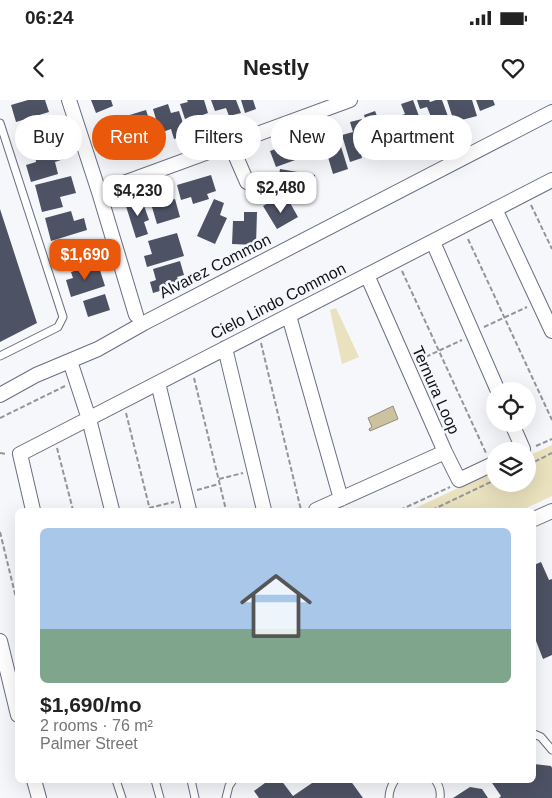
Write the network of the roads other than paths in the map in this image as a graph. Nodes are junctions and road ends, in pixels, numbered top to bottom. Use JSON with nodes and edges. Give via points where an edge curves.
{"nodes":[{"id":1,"x":69,"y":100,"type":"edge"},
{"id":2,"x":350,"y":100,"type":"edge"},
{"id":3,"x":552,"y":112,"type":"edge"},
{"id":4,"x":0,"y":123,"type":"edge"},
{"id":5,"x":261,"y":132,"type":"edge"},
{"id":6,"x":185,"y":160,"type":"edge"},
{"id":7,"x":237,"y":160,"type":"edge"},
{"id":8,"x":552,"y":180,"type":"edge"},
{"id":9,"x":247,"y":182,"type":"dead end"},
{"id":10,"x":99,"y":192,"type":"junction"},
{"id":11,"x":495,"y":209,"type":"junction"},
{"id":12,"x":432,"y":242,"type":"junction"},
{"id":13,"x":367,"y":275,"type":"junction"},
{"id":14,"x":136,"y":314,"type":"dead end"},
{"id":15,"x":289,"y":316,"type":"junction"},
{"id":16,"x":552,"y":331,"type":"edge"},
{"id":17,"x":225,"y":348,"type":"junction"},
{"id":18,"x":0,"y":356,"type":"edge"},
{"id":19,"x":70,"y":361,"type":"junction"},
{"id":20,"x":494,"y":382,"type":"edge"},
{"id":21,"x":158,"y":383,"type":"junction"},
{"id":22,"x":0,"y":395,"type":"edge"},
{"id":23,"x":89,"y":418,"type":"junction"},
{"id":24,"x":445,"y":452,"type":"junction"},
{"id":25,"x":486,"y":467,"type":"edge"},
{"id":26,"x":341,"y":499,"type":"junction"},
{"id":27,"x":187,"y":501,"type":"edge"},
{"id":28,"x":33,"y":508,"type":"edge"},
{"id":29,"x":112,"y":508,"type":"edge"},
{"id":30,"x":264,"y":508,"type":"edge"},
{"id":31,"x":321,"y":508,"type":"edge"},
{"id":32,"x":552,"y":511,"type":"edge"},
{"id":33,"x":536,"y":518,"type":"edge"},
{"id":34,"x":0,"y":641,"type":"edge"},
{"id":35,"x":15,"y":700,"type":"edge"},
{"id":36,"x":536,"y":735,"type":"edge"},
{"id":37,"x":552,"y":750,"type":"edge"},
{"id":38,"x":35,"y":783,"type":"edge"},
{"id":39,"x":117,"y":783,"type":"edge"},
{"id":40,"x":156,"y":783,"type":"edge"},
{"id":41,"x":192,"y":783,"type":"edge"},
{"id":42,"x":230,"y":783,"type":"edge"},
{"id":43,"x":393,"y":783,"type":"edge"},
{"id":44,"x":439,"y":783,"type":"edge"},
{"id":45,"x":39,"y":798,"type":"edge"},
{"id":46,"x":122,"y":798,"type":"edge"},
{"id":47,"x":160,"y":798,"type":"edge"},
{"id":48,"x":195,"y":798,"type":"edge"},
{"id":49,"x":226,"y":798,"type":"edge"},
{"id":50,"x":389,"y":798,"type":"edge"},
{"id":51,"x":440,"y":798,"type":"edge"}],
"edges":[{"from":1,"to":10,"type":"street"},
{"from":2,"to":5,"type":"street"},
{"from":3,"to":19,"type":"street","name":"Alvarez Common"},
{"from":4,"to":18,"type":"lane","via":[[63,317],[58,327]]},
{"from":6,"to":10,"type":"street"},
{"from":7,"to":9,"type":"street"},
{"from":8,"to":11,"type":"street","name":"Cielo Lindo Common"},
{"from":10,"to":14,"type":"street"},
{"from":11,"to":12,"type":"street","name":"Cielo Lindo Common"},
{"from":11,"to":16,"type":"street"},
{"from":12,"to":13,"type":"street","name":"Cielo Lindo Common"},
{"from":12,"to":20,"type":"street"},
{"from":13,"to":15,"type":"street","name":"Cielo Lindo Common"},
{"from":13,"to":24,"type":"street","name":"Ternura Loop"},
{"from":15,"to":17,"type":"street","name":"Cielo Lindo Common"},
{"from":15,"to":26,"type":"street"},
{"from":17,"to":21,"type":"street","name":"Cielo Lindo Common"},
{"from":17,"to":30,"type":"street"},
{"from":19,"to":22,"type":"street","name":"Alvarez Common"},
{"from":19,"to":23,"type":"street"},
{"from":21,"to":23,"type":"street","name":"Cielo Lindo Common"},
{"from":21,"to":27,"type":"street"},
{"from":23,"to":28,"type":"street","name":"Cielo Lindo Common","via":[[20,454]]},
{"from":23,"to":29,"type":"street"},
{"from":24,"to":25,"type":"street","name":"Ternura Loop","via":[[459,480]]},
{"from":24,"to":26,"type":"street"},
{"from":26,"to":31,"type":"street"},
{"from":32,"to":33,"type":"street"},
{"from":34,"to":35,"type":"street"},
{"from":36,"to":37,"type":"lane"},
{"from":38,"to":45,"type":"street"},
{"from":39,"to":46,"type":"lane"},
{"from":40,"to":47,"type":"lane"},
{"from":41,"to":48,"type":"lane"},
{"from":42,"to":49,"type":"lane"},
{"from":43,"to":50,"type":"lane"},
{"from":44,"to":51,"type":"lane"}]}
